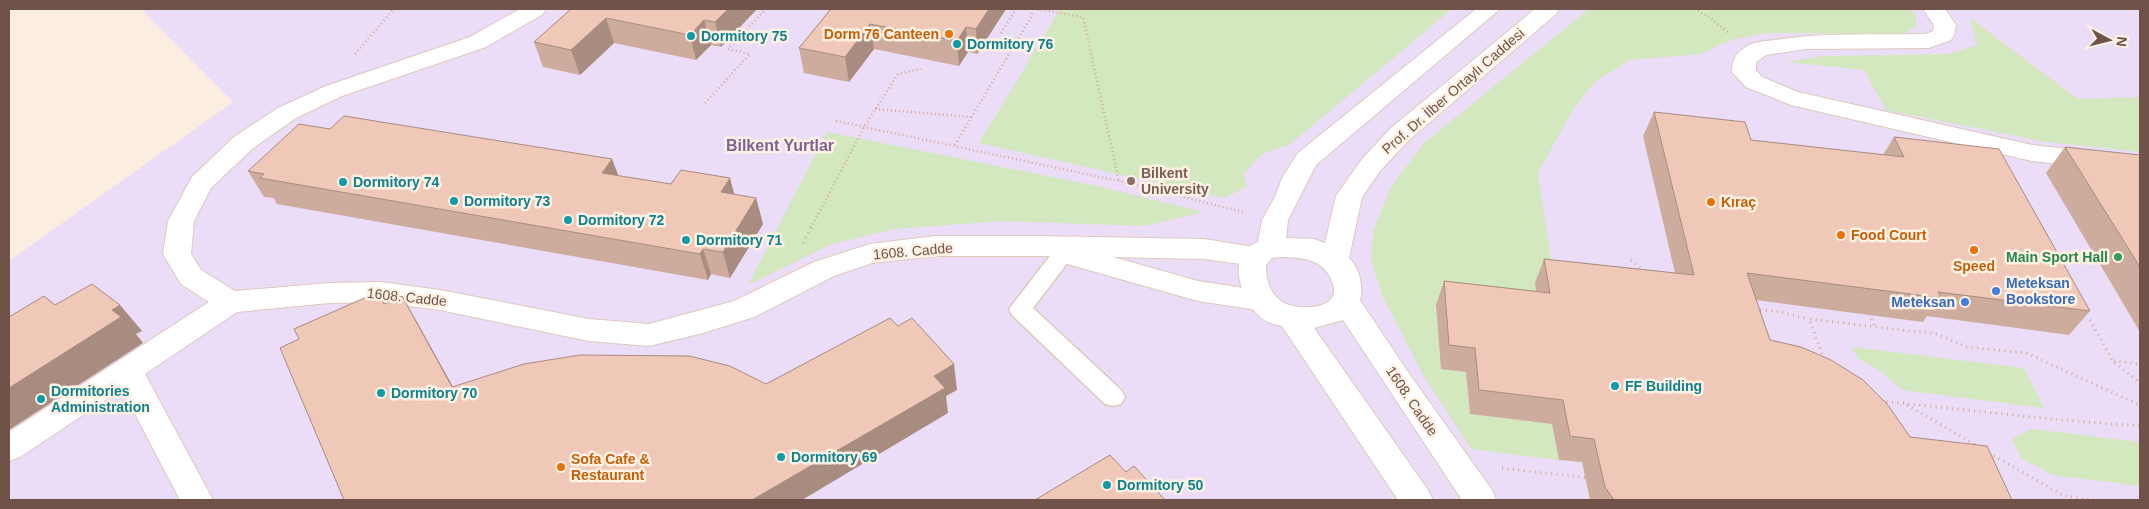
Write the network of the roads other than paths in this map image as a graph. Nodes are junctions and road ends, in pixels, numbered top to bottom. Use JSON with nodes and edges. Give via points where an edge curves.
{"nodes":[{"id":1,"x":535,"y":9,"type":"edge"},
{"id":2,"x":1489,"y":9,"type":"edge"},
{"id":3,"x":1548,"y":9,"type":"edge"},
{"id":4,"x":1934,"y":9,"type":"edge"},
{"id":5,"x":2140,"y":165,"type":"edge"},
{"id":6,"x":1037,"y":246,"type":"junction"},
{"id":7,"x":1264,"y":252,"type":"junction"},
{"id":8,"x":1064,"y":253,"type":"junction"},
{"id":9,"x":1334,"y":262,"type":"junction"},
{"id":10,"x":1345,"y":300,"type":"junction"},
{"id":11,"x":1264,"y":301,"type":"junction"},
{"id":12,"x":231,"y":302,"type":"junction"},
{"id":13,"x":1291,"y":317,"type":"junction"},
{"id":14,"x":128,"y":370,"type":"junction"},
{"id":15,"x":1113,"y":398,"type":"dead end"},
{"id":16,"x":9,"y":448,"type":"edge"},
{"id":17,"x":197,"y":500,"type":"edge"},
{"id":18,"x":1416,"y":500,"type":"edge"},
{"id":19,"x":1480,"y":500,"type":"edge"}],
"edges":[{"from":1,"to":12,"type":"street","via":[[478,42],[334,91],[287,113],[243,143],[201,183],[181,221],[177,254],[191,277]]},
{"from":2,"to":7,"type":"street","via":[[1307,158],[1275,220]]},
{"from":3,"to":9,"type":"street","name":"Prof. Dr. İlber Ortaylı Caddesi","via":[[1400,134],[1371,165],[1349,196]]},
{"from":4,"to":5,"type":"street","via":[[1945,25],[1943,34],[1930,41],[1805,42],[1777,46],[1759,49],[1744,60],[1744,72],[1754,82],[1791,98],[2032,153]]},
{"from":6,"to":7,"type":"street","name":"1608. Cadde"},
{"from":6,"to":8,"type":"street","name":"1608. Cadde"},
{"from":6,"to":12,"type":"street","name":"1608. Cadde","via":[[936,246],[870,254],[824,268],[744,309],[649,335],[589,330],[440,300],[380,292]]},
{"from":7,"to":9,"type":"street","name":"1608. Cadde","via":[[1284,247],[1314,249]]},
{"from":7,"to":11,"type":"street","name":"1608. Cadde","via":[[1251,267],[1256,292]]},
{"from":8,"to":11,"type":"street","name":"1608. Cadde","via":[[1198,291]]},
{"from":8,"to":15,"type":"lane","via":[[1020,309]]},
{"from":9,"to":10,"type":"street","name":"1608. Cadde","via":[[1340,266],[1349,290]]},
{"from":10,"to":13,"type":"street","name":"1608. Cadde","via":[[1340,309],[1316,319]]},
{"from":10,"to":19,"type":"street","name":"1608. Cadde"},
{"from":11,"to":13,"type":"street","name":"1608. Cadde","via":[[1274,313]]},
{"from":12,"to":14,"type":"street"},
{"from":13,"to":18,"type":"street"},
{"from":14,"to":16,"type":"street"},
{"from":14,"to":17,"type":"street"}]}
